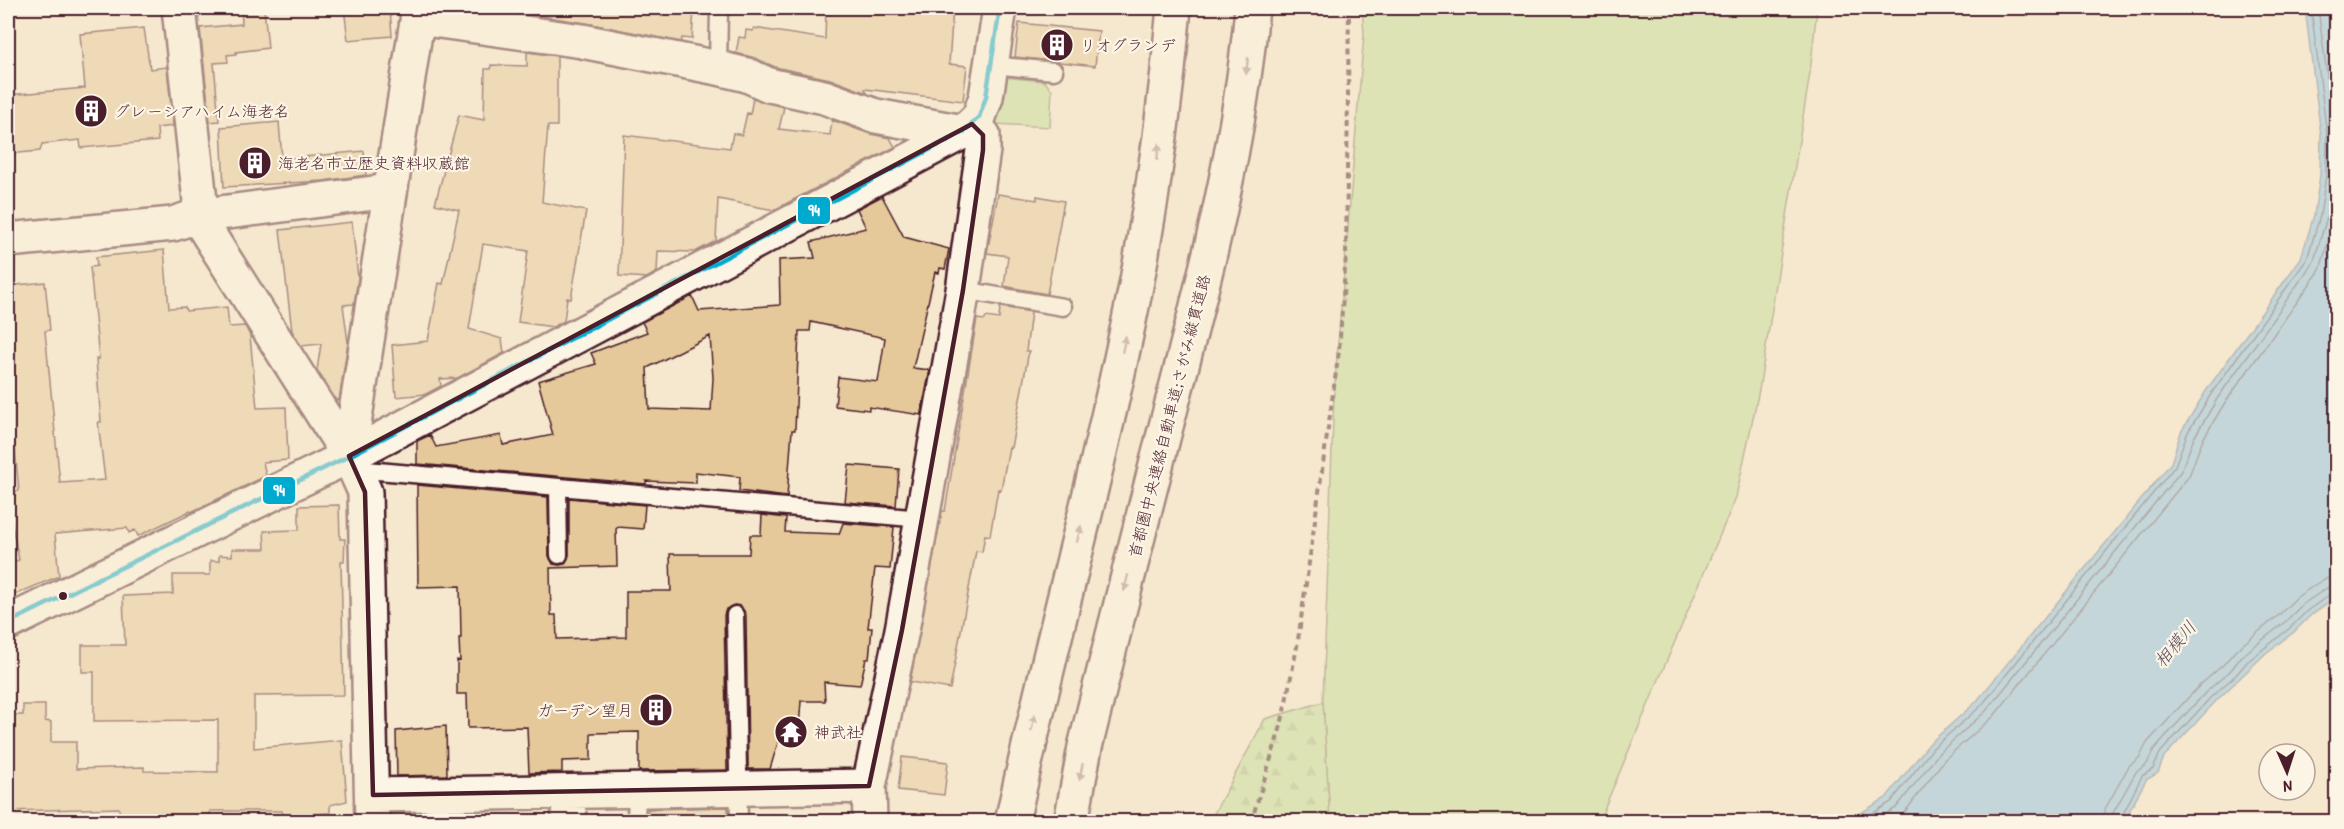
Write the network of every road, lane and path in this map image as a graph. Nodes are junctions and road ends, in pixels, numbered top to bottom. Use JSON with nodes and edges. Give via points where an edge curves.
{"nodes":[{"id":1,"x":179,"y":8,"type":"edge"},
{"id":2,"x":719,"y":8,"type":"edge"},
{"id":3,"x":1000,"y":8,"type":"edge"},
{"id":4,"x":1174,"y":8,"type":"edge"},
{"id":5,"x":1252,"y":8,"type":"edge"},
{"id":6,"x":1349,"y":8,"type":"edge"},
{"id":7,"x":418,"y":13,"type":"edge"},
{"id":8,"x":992,"y":65,"type":"junction"},
{"id":9,"x":718,"y":68,"type":"junction"},
{"id":10,"x":1054,"y":71,"type":"dead end"},
{"id":11,"x":968,"y":128,"type":"junction"},
{"id":12,"x":389,"y":191,"type":"junction"},
{"id":13,"x":197,"y":216,"type":"junction"},
{"id":14,"x":8,"y":240,"type":"edge"},
{"id":15,"x":963,"y":290,"type":"junction"},
{"id":16,"x":1063,"y":307,"type":"dead end"},
{"id":17,"x":352,"y":463,"type":"junction"},
{"id":18,"x":558,"y":487,"type":"junction"},
{"id":19,"x":922,"y":519,"type":"junction"},
{"id":20,"x":560,"y":555,"type":"dead end"},
{"id":21,"x":735,"y":615,"type":"dead end"},
{"id":22,"x":8,"y":623,"type":"edge"},
{"id":23,"x":869,"y":786,"type":"junction"},
{"id":24,"x":739,"y":788,"type":"junction"},
{"id":25,"x":637,"y":806,"type":"edge"},
{"id":26,"x":569,"y":807,"type":"edge"},
{"id":27,"x":372,"y":808,"type":"edge"},
{"id":28,"x":740,"y":822,"type":"edge"},
{"id":29,"x":870,"y":822,"type":"edge"},
{"id":30,"x":1012,"y":822,"type":"edge"},
{"id":31,"x":1071,"y":822,"type":"edge"},
{"id":32,"x":1251,"y":822,"type":"edge"}],
"edges":[{"from":1,"to":13,"type":"main road","via":[[200,201]]},
{"from":2,"to":9,"type":"lane"},
{"from":3,"to":8,"type":"main road"},
{"from":30,"to":4,"type":"main road","one_way":true,"via":[[1135,290],[1155,176]]},
{"from":5,"to":31,"type":"main road","name":"首都圏中央連絡自動車道;さがみ縦貫道路","one_way":true,"via":[[1232,157],[1213,246],[1088,736]]},
{"from":6,"to":32,"type":"path","via":[[1346,255],[1340,351],[1297,647],[1281,726]]},
{"from":7,"to":9,"type":"main road"},
{"from":7,"to":12,"type":"main road"},
{"from":8,"to":10,"type":"lane"},
{"from":8,"to":11,"type":"main road","via":[[979,117]]},
{"from":9,"to":11,"type":"main road","via":[[824,97],[876,116]]},
{"from":11,"to":15,"type":"main road","via":[[983,135],[983,150]]},
{"from":11,"to":17,"type":"main road"},
{"from":12,"to":13,"type":"main road"},
{"from":12,"to":17,"type":"main road"},
{"from":13,"to":14,"type":"main road","via":[[173,224]]},
{"from":13,"to":17,"type":"main road"},
{"from":15,"to":16,"type":"lane"},
{"from":15,"to":19,"type":"main road"},
{"from":17,"to":18,"type":"lane"},
{"from":17,"to":22,"type":"main road"},
{"from":17,"to":27,"type":"main road","via":[[366,492]]},
{"from":18,"to":19,"type":"lane"},
{"from":18,"to":20,"type":"lane"},
{"from":19,"to":23,"type":"main road"},
{"from":21,"to":24,"type":"lane"},
{"from":23,"to":24,"type":"main road"},
{"from":23,"to":29,"type":"main road"},
{"from":24,"to":25,"type":"main road"},
{"from":24,"to":28,"type":"lane"},
{"from":25,"to":26,"type":"main road"},
{"from":26,"to":27,"type":"main road"}]}
